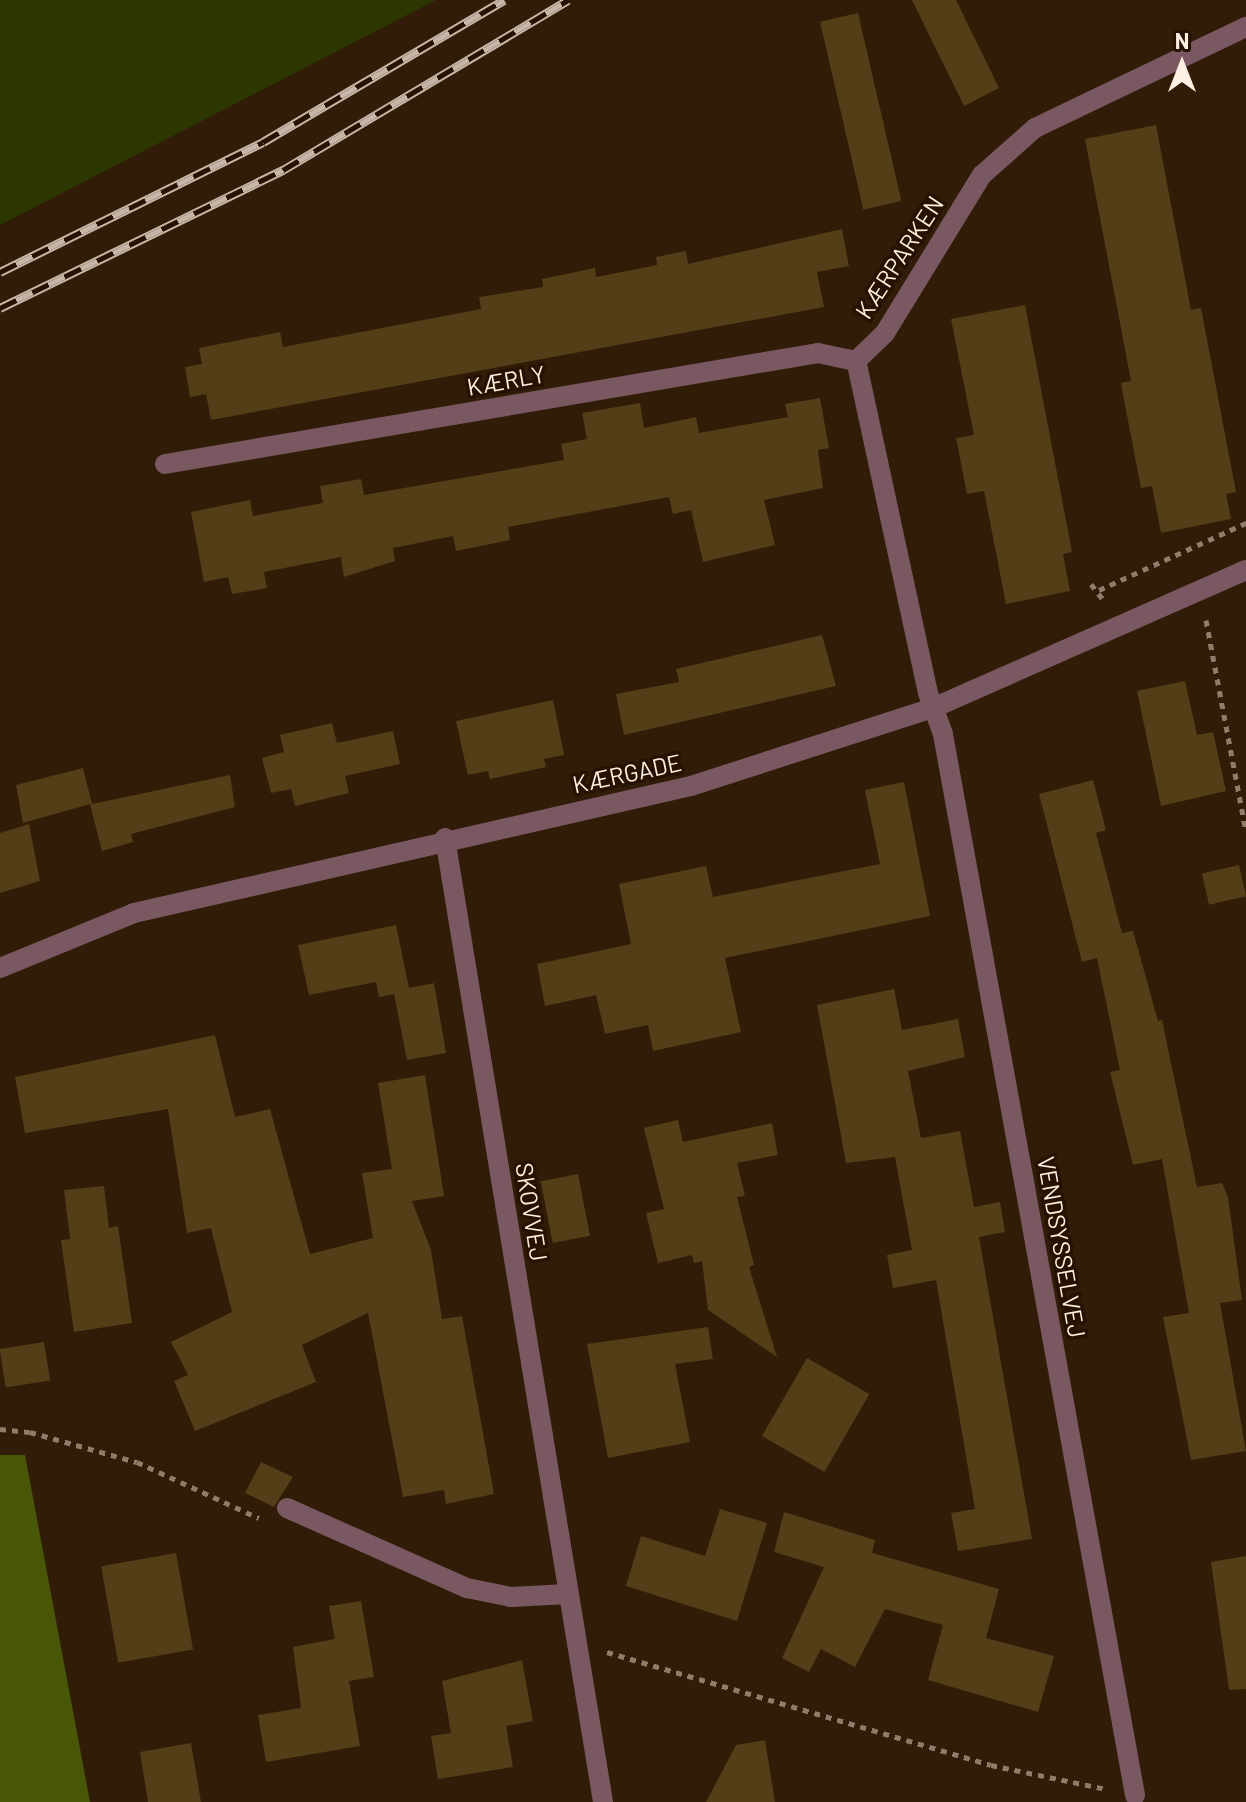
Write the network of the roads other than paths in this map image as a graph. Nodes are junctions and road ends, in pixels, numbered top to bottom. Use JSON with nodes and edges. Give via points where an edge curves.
{"nodes":[{"id":1,"x":1246,"y":27,"type":"edge"},
{"id":2,"x":856,"y":361,"type":"junction"},
{"id":3,"x":165,"y":464,"type":"dead end"},
{"id":4,"x":1246,"y":570,"type":"edge"},
{"id":5,"x":933,"y":708,"type":"junction"},
{"id":6,"x":445,"y":838,"type":"junction"},
{"id":7,"x":0,"y":968,"type":"edge"},
{"id":8,"x":287,"y":1508,"type":"dead end"},
{"id":9,"x":568,"y":1594,"type":"junction"},
{"id":10,"x":1135,"y":1795,"type":"dead end"},
{"id":11,"x":603,"y":1802,"type":"edge"}],
"edges":[{"from":1,"to":2,"type":"street","name":"KÆRPARKEN","via":[[1035,128],[982,175],[885,333]]},
{"from":2,"to":3,"type":"street","name":"KÆRLY","via":[[818,353]]},
{"from":2,"to":5,"type":"street"},
{"from":4,"to":5,"type":"street","name":"KÆRGADE"},
{"from":5,"to":6,"type":"street","name":"KÆRGADE","via":[[691,786]]},
{"from":5,"to":10,"type":"street","name":"VENDSYSSELVEJ","via":[[943,734]]},
{"from":6,"to":7,"type":"street","name":"KÆRGADE","via":[[134,913]]},
{"from":6,"to":9,"type":"street","name":"SKOVVEJ"},
{"from":8,"to":9,"type":"street","via":[[467,1588],[511,1597]]},
{"from":9,"to":11,"type":"street","name":"SKOVVEJ"}]}
